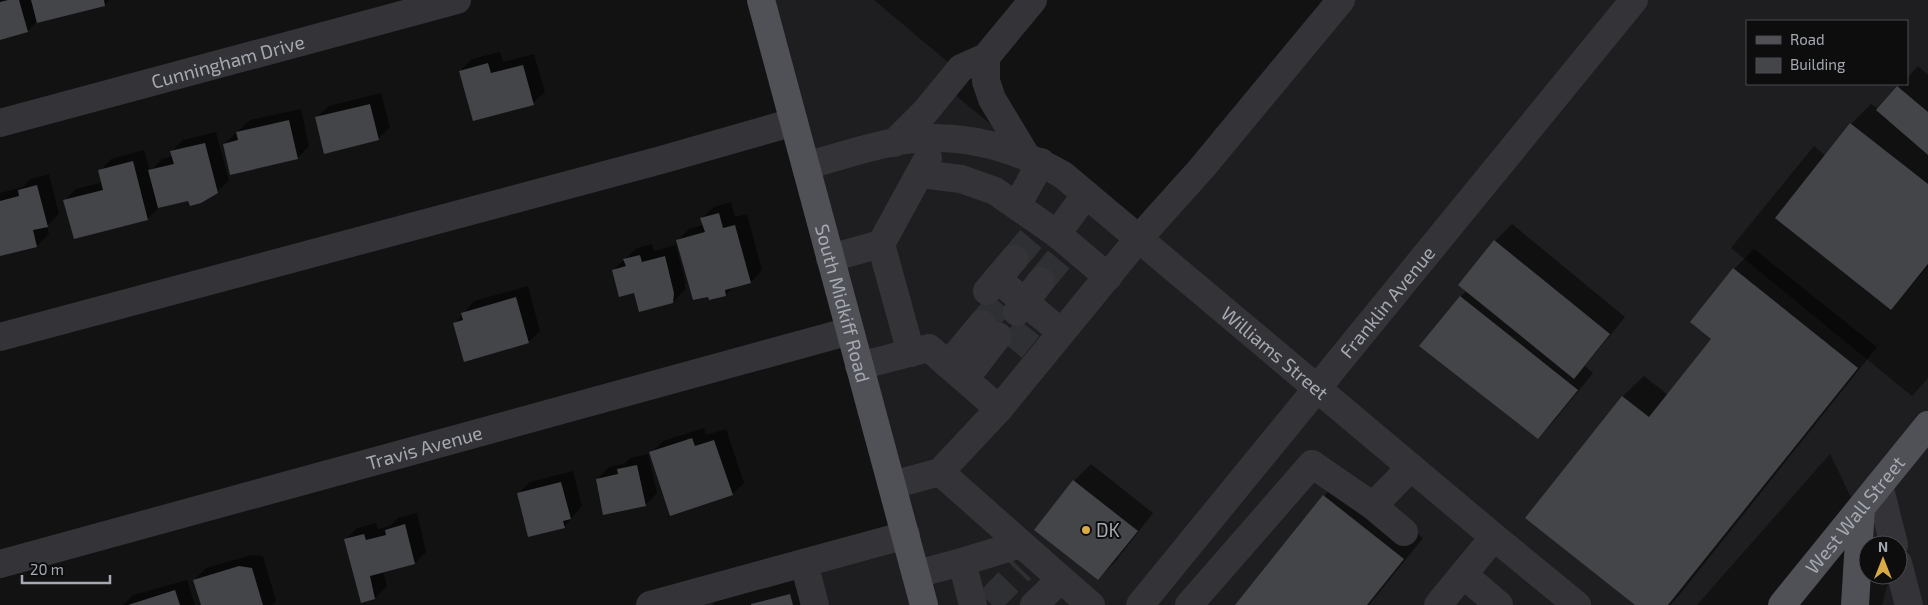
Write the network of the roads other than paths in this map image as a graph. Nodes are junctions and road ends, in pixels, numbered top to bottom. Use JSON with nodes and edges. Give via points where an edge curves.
{"nodes":[{"id":1,"x":457,"y":0,"type":"edge"},
{"id":2,"x":761,"y":0,"type":"edge"},
{"id":3,"x":1033,"y":0,"type":"edge"},
{"id":4,"x":1341,"y":0,"type":"edge"},
{"id":5,"x":1634,"y":0,"type":"edge"},
{"id":6,"x":986,"y":57,"type":"junction"},
{"id":7,"x":794,"y":122,"type":"junction"},
{"id":8,"x":0,"y":123,"type":"edge"},
{"id":9,"x":941,"y":139,"type":"junction"},
{"id":10,"x":894,"y":143,"type":"junction"},
{"id":11,"x":1034,"y":160,"type":"junction"},
{"id":12,"x":806,"y":166,"type":"junction"},
{"id":13,"x":921,"y":174,"type":"junction"},
{"id":14,"x":1086,"y":194,"type":"junction"},
{"id":15,"x":1017,"y":206,"type":"junction"},
{"id":16,"x":1139,"y":238,"type":"junction"},
{"id":17,"x":881,"y":244,"type":"junction"},
{"id":18,"x":830,"y":258,"type":"junction"},
{"id":19,"x":1028,"y":277,"type":"junction"},
{"id":20,"x":1108,"y":277,"type":"junction"},
{"id":21,"x":850,"y":331,"type":"junction"},
{"id":22,"x":1062,"y":332,"type":"junction"},
{"id":23,"x":0,"y":337,"type":"edge"},
{"id":24,"x":859,"y":366,"type":"junction"},
{"id":25,"x":947,"y":368,"type":"junction"},
{"id":26,"x":1317,"y":387,"type":"junction"},
{"id":27,"x":999,"y":408,"type":"junction"},
{"id":28,"x":1928,"y":425,"type":"edge"},
{"id":29,"x":1262,"y":457,"type":"junction"},
{"id":30,"x":1411,"y":467,"type":"junction"},
{"id":31,"x":940,"y":472,"type":"junction"},
{"id":32,"x":1294,"y":484,"type":"junction"},
{"id":33,"x":892,"y":485,"type":"junction"},
{"id":34,"x":1880,"y":485,"type":"junction"},
{"id":35,"x":1373,"y":506,"type":"junction"},
{"id":36,"x":1861,"y":508,"type":"junction"},
{"id":37,"x":1404,"y":532,"type":"dead end"},
{"id":38,"x":1892,"y":535,"type":"edge"},
{"id":39,"x":906,"y":536,"type":"junction"},
{"id":40,"x":1494,"y":537,"type":"junction"},
{"id":41,"x":1026,"y":557,"type":"junction"},
{"id":42,"x":962,"y":562,"type":"junction"},
{"id":43,"x":804,"y":563,"type":"junction"},
{"id":44,"x":0,"y":564,"type":"edge"},
{"id":45,"x":916,"y":574,"type":"junction"},
{"id":46,"x":1464,"y":574,"type":"junction"},
{"id":47,"x":1061,"y":579,"type":"junction"},
{"id":48,"x":1904,"y":585,"type":"edge"},
{"id":49,"x":1147,"y":596,"type":"edge"},
{"id":50,"x":665,"y":603,"type":"edge"},
{"id":51,"x":983,"y":604,"type":"edge"},
{"id":52,"x":1086,"y":604,"type":"edge"},
{"id":53,"x":815,"y":605,"type":"edge"},
{"id":54,"x":924,"y":605,"type":"edge"},
{"id":55,"x":1034,"y":605,"type":"edge"},
{"id":56,"x":1176,"y":605,"type":"edge"},
{"id":57,"x":1189,"y":605,"type":"edge"},
{"id":58,"x":1438,"y":605,"type":"edge"},
{"id":59,"x":1499,"y":605,"type":"edge"},
{"id":60,"x":1578,"y":605,"type":"edge"},
{"id":61,"x":1782,"y":605,"type":"edge"},
{"id":62,"x":1855,"y":605,"type":"edge"},
{"id":63,"x":1910,"y":605,"type":"edge"}],
"edges":[{"from":1,"to":8,"type":"street","name":"Cunningham Drive"},
{"from":2,"to":7,"type":"main road","name":"South Midkiff Road"},
{"from":3,"to":6,"type":"street"},
{"from":4,"to":16,"type":"street","via":[[1201,169]]},
{"from":5,"to":26,"type":"street","name":"Franklin Avenue"},
{"from":6,"to":10,"type":"street","via":[[961,68]]},
{"from":6,"to":11,"type":"street","via":[[986,81],[992,99]]},
{"from":7,"to":12,"type":"main road","name":"South Midkiff Road"},
{"from":7,"to":23,"type":"street"},
{"from":9,"to":10,"type":"street"},
{"from":9,"to":11,"type":"street","name":"Williams Street","via":[[1000,146]]},
{"from":9,"to":13,"type":"street"},
{"from":10,"to":12,"type":"street"},
{"from":11,"to":14,"type":"street","name":"Williams Street","via":[[1063,175]]},
{"from":11,"to":15,"type":"street"},
{"from":12,"to":18,"type":"main road","name":"South Midkiff Road"},
{"from":13,"to":15,"type":"street","via":[[961,179],[995,191]]},
{"from":13,"to":17,"type":"street"},
{"from":14,"to":16,"type":"street","name":"Williams Street"},
{"from":14,"to":19,"type":"street"},
{"from":15,"to":19,"type":"street"},
{"from":16,"to":20,"type":"street"},
{"from":16,"to":26,"type":"street","name":"Williams Street"},
{"from":17,"to":18,"type":"street"},
{"from":17,"to":25,"type":"street"},
{"from":18,"to":21,"type":"main road","name":"South Midkiff Road"},
{"from":19,"to":20,"type":"street"},
{"from":19,"to":22,"type":"street"},
{"from":20,"to":22,"type":"street"},
{"from":21,"to":24,"type":"main road","name":"South Midkiff Road"},
{"from":21,"to":44,"type":"street","name":"Travis Avenue"},
{"from":22,"to":27,"type":"street"},
{"from":24,"to":25,"type":"street"},
{"from":24,"to":33,"type":"main road","name":"South Midkiff Road"},
{"from":25,"to":25,"type":"street","via":[[990,330]]},
{"from":25,"to":27,"type":"street"},
{"from":26,"to":29,"type":"street","name":"Franklin Avenue"},
{"from":26,"to":30,"type":"street","name":"Williams Street"},
{"from":27,"to":31,"type":"street"},
{"from":28,"to":34,"type":"main road","name":"West Wall Street"},
{"from":29,"to":32,"type":"street"},
{"from":29,"to":49,"type":"street","name":"Franklin Avenue"},
{"from":30,"to":35,"type":"street"},
{"from":30,"to":40,"type":"street","name":"Williams Street"},
{"from":31,"to":33,"type":"street"},
{"from":31,"to":41,"type":"street"},
{"from":32,"to":35,"type":"street","via":[[1312,464]]},
{"from":32,"to":57,"type":"street"},
{"from":33,"to":39,"type":"main road","name":"South Midkiff Road"},
{"from":34,"to":36,"type":"main road","name":"West Wall Street"},
{"from":34,"to":38,"type":"street"},
{"from":35,"to":37,"type":"street"},
{"from":36,"to":61,"type":"main road","name":"West Wall Street"},
{"from":36,"to":62,"type":"main road"},
{"from":39,"to":43,"type":"street"},
{"from":39,"to":45,"type":"main road","name":"South Midkiff Road"},
{"from":40,"to":46,"type":"street"},
{"from":40,"to":60,"type":"street","name":"Williams Street"},
{"from":41,"to":42,"type":"street"},
{"from":41,"to":47,"type":"street"},
{"from":42,"to":45,"type":"street"},
{"from":42,"to":51,"type":"street"},
{"from":43,"to":50,"type":"street"},
{"from":43,"to":53,"type":"street"},
{"from":45,"to":54,"type":"main road","name":"South Midkiff Road"},
{"from":46,"to":58,"type":"street"},
{"from":46,"to":59,"type":"street"},
{"from":47,"to":52,"type":"street"},
{"from":47,"to":55,"type":"street"},
{"from":48,"to":63,"type":"street"},
{"from":49,"to":56,"type":"street"}]}
